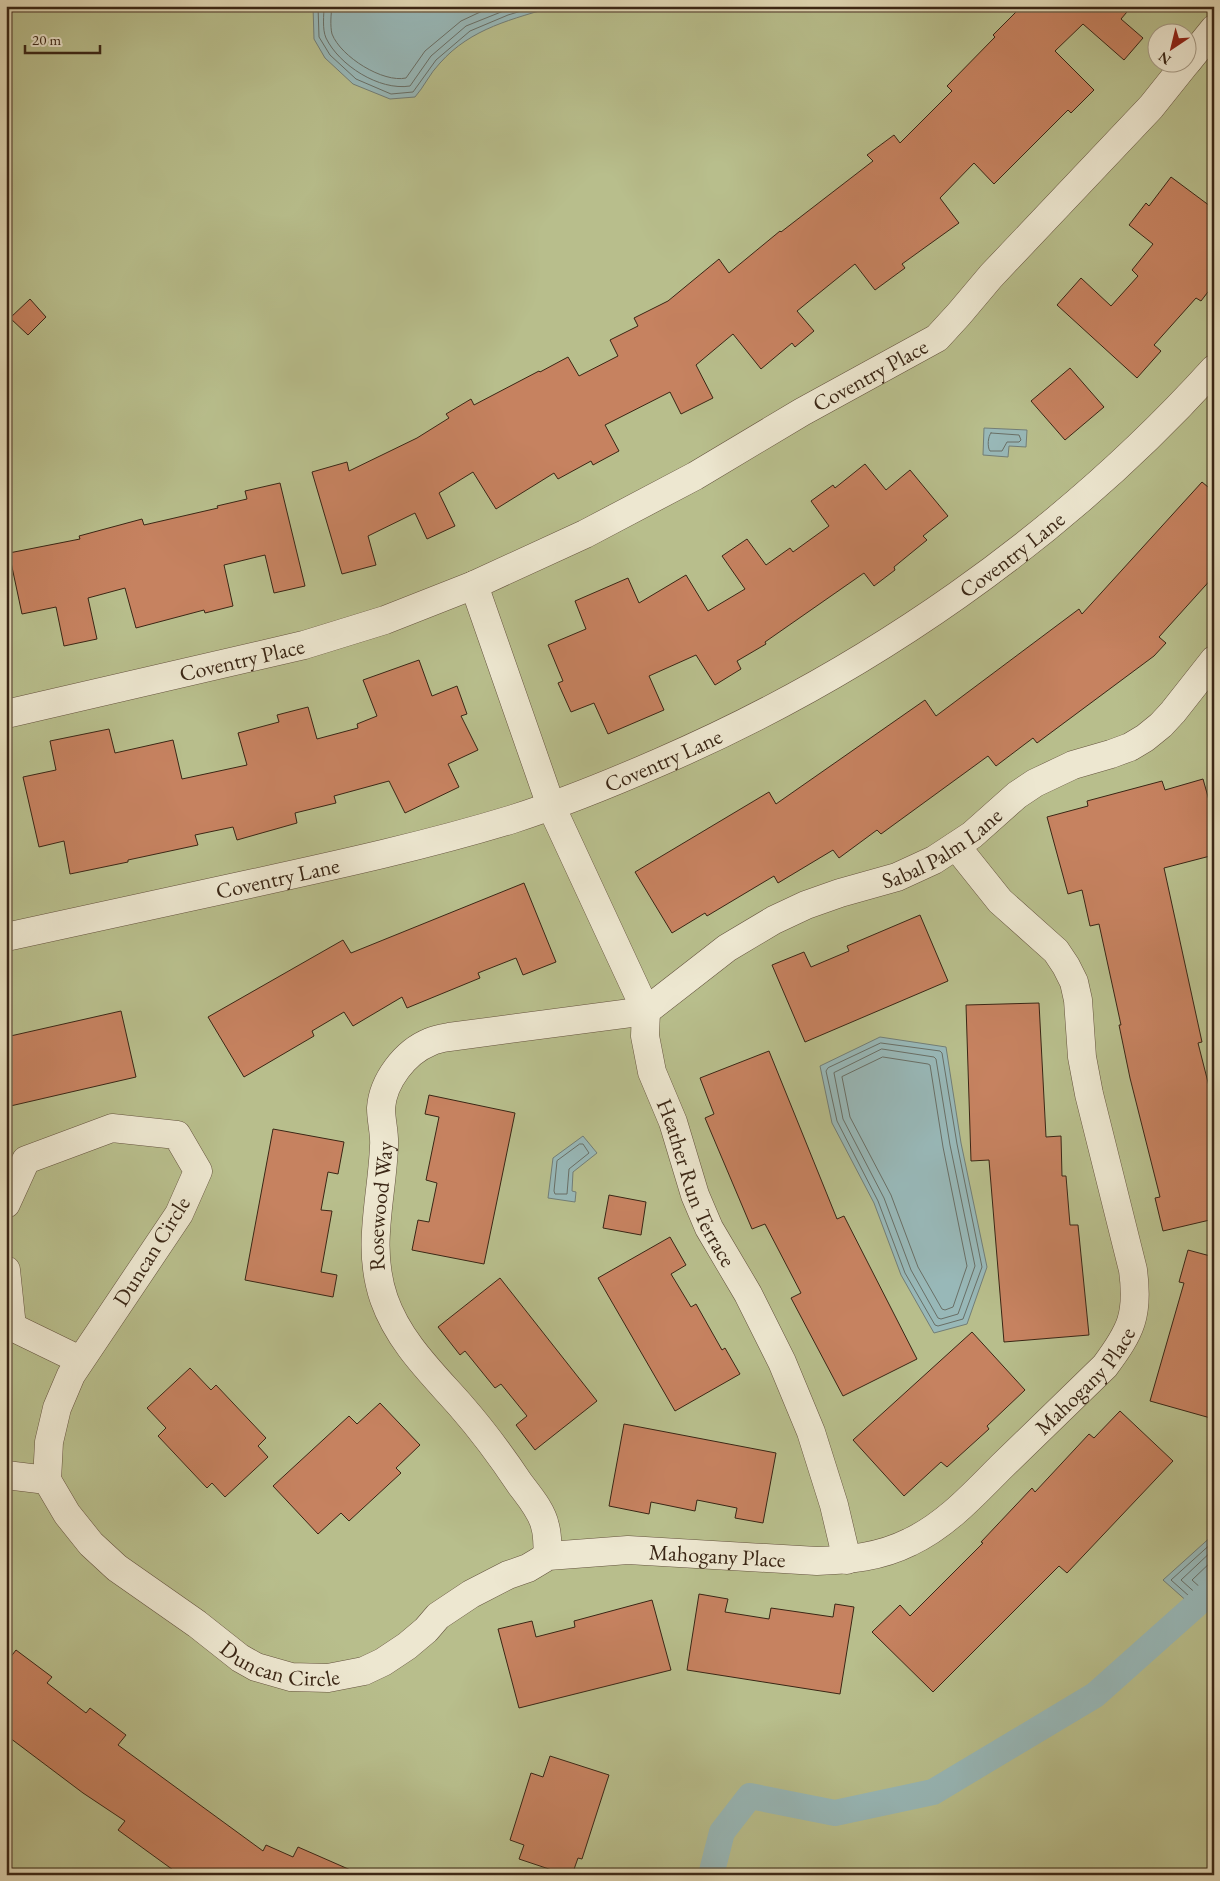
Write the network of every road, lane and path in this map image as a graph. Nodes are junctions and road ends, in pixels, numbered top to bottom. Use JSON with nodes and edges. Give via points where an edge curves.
{"nodes":[{"id":1,"x":1214,"y":29,"type":"edge"},
{"id":2,"x":1198,"y":49,"type":"edge"},
{"id":3,"x":1179,"y":72,"type":"edge"},
{"id":4,"x":1214,"y":369,"type":"edge"},
{"id":5,"x":474,"y":585,"type":"junction"},
{"id":6,"x":1214,"y":660,"type":"edge"},
{"id":7,"x":6,"y":714,"type":"edge"},
{"id":8,"x":551,"y":806,"type":"junction"},
{"id":9,"x":956,"y":846,"type":"junction"},
{"id":10,"x":7,"y":934,"type":"edge"},
{"id":11,"x":646,"y":1011,"type":"junction"},
{"id":12,"x":6,"y":1204,"type":"edge"},
{"id":13,"x":6,"y":1270,"type":"edge"},
{"id":14,"x":80,"y":1360,"type":"junction"},
{"id":15,"x":6,"y":1475,"type":"edge"},
{"id":16,"x":47,"y":1480,"type":"junction"},
{"id":17,"x":548,"y":1556,"type":"junction"},
{"id":18,"x":847,"y":1560,"type":"junction"}],
"edges":[{"from":1,"to":2,"type":"street","name":"Coventry Place"},
{"from":3,"to":5,"type":"street","name":"Coventry Place","via":[[937,338],[802,412],[695,476],[584,534]]},
{"from":4,"to":8,"type":"street","name":"Coventry Lane","via":[[1115,468],[1041,532],[962,592],[881,646],[796,696],[708,741]]},
{"from":5,"to":7,"type":"street","name":"Coventry Place","via":[[385,620],[304,645]]},
{"from":5,"to":8,"type":"street"},
{"from":6,"to":9,"type":"street","name":"Sabal Palm Lane","via":[[1173,712],[1145,738],[1130,747],[1073,765],[1035,783]]},
{"from":8,"to":10,"type":"street","name":"Coventry Lane","via":[[396,852]]},
{"from":8,"to":11,"type":"street","name":"Heather Run Terrace"},
{"from":9,"to":11,"type":"street","name":"Sabal Palm Lane","via":[[897,877],[840,893],[774,920],[727,948]]},
{"from":9,"to":18,"type":"street","name":"Mahogany Place","via":[[1000,901],[1056,951],[1074,982],[1089,1094],[1133,1270],[1135,1307],[1123,1342],[1105,1366],[960,1507],[910,1542],[871,1556]]},
{"from":11,"to":17,"type":"street","name":"Rosewood Way","via":[[430,1042],[414,1050],[393,1073],[381,1108],[384,1145],[374,1240],[378,1280],[384,1299],[401,1335],[485,1436],[537,1508],[545,1525]]},
{"from":11,"to":18,"type":"street","name":"Heather Run Terrace","via":[[645,1036],[652,1072],[673,1122],[695,1195],[709,1228],[748,1294],[782,1362],[811,1432]]},
{"from":12,"to":14,"type":"street","name":"Duncan Circle","via":[[26,1160],[112,1128],[177,1135],[198,1171],[179,1214]]},
{"from":13,"to":14,"type":"street","via":[[12,1327]]},
{"from":14,"to":16,"type":"street","name":"Duncan Circle","via":[[57,1408],[49,1442]]},
{"from":15,"to":16,"type":"street"},
{"from":16,"to":17,"type":"street","name":"Duncan Circle","via":[[66,1514],[117,1568],[240,1658],[256,1667],[291,1677],[346,1676],[370,1668],[407,1646],[438,1616],[471,1594]]},
{"from":17,"to":18,"type":"street","name":"Mahogany Place","via":[[628,1550]]}]}
